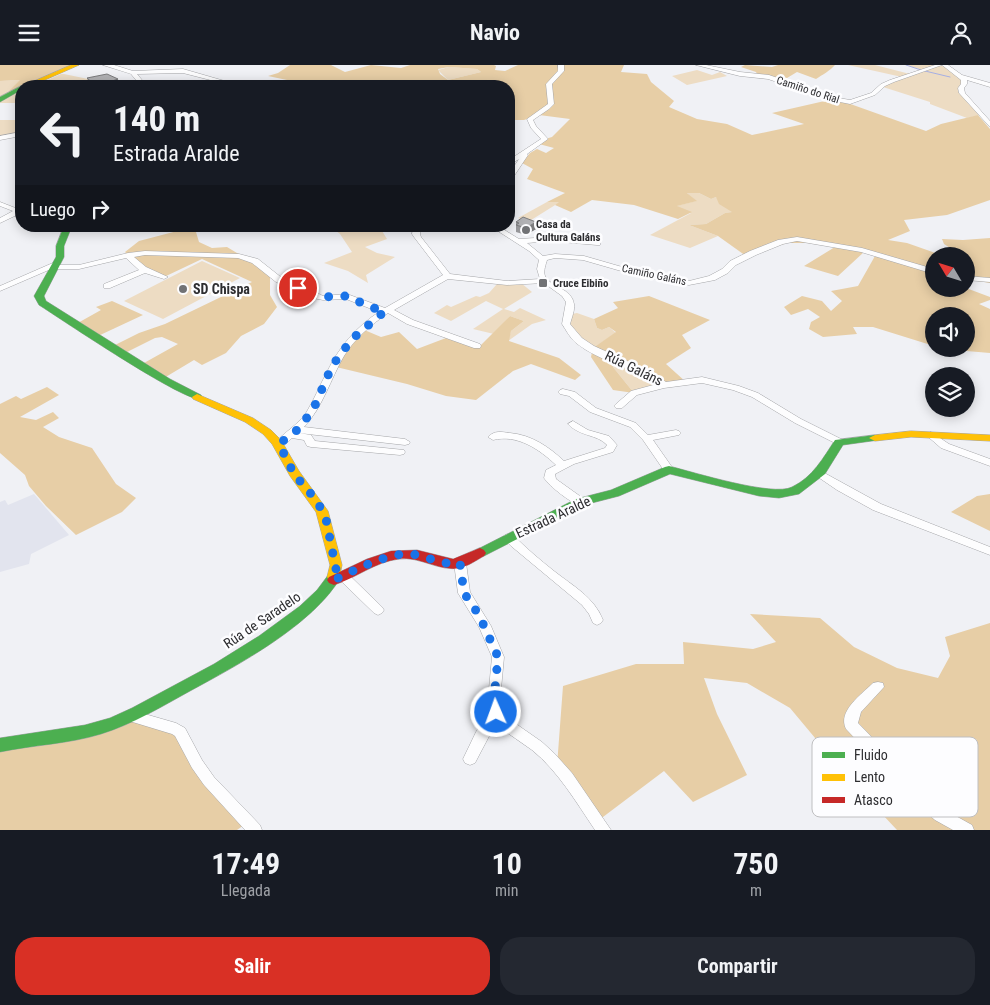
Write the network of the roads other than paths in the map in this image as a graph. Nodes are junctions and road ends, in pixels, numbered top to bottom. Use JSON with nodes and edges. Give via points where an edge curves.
{"nodes":[{"id":1,"x":76,"y":65,"type":"edge"},
{"id":2,"x":106,"y":65,"type":"edge"},
{"id":3,"x":561,"y":65,"type":"edge"},
{"id":4,"x":699,"y":65,"type":"edge"},
{"id":5,"x":940,"y":65,"type":"edge"},
{"id":6,"x":945,"y":65,"type":"edge"},
{"id":7,"x":136,"y":74,"type":"junction"},
{"id":8,"x":960,"y":76,"type":"junction"},
{"id":9,"x":40,"y":80,"type":"edge"},
{"id":10,"x":140,"y":80,"type":"edge"},
{"id":11,"x":217,"y":80,"type":"edge"},
{"id":12,"x":990,"y":85,"type":"edge"},
{"id":13,"x":15,"y":91,"type":"edge"},
{"id":14,"x":0,"y":100,"type":"edge"},
{"id":15,"x":990,"y":125,"type":"edge"},
{"id":16,"x":15,"y":135,"type":"edge"},
{"id":17,"x":0,"y":138,"type":"edge"},
{"id":18,"x":515,"y":161,"type":"edge"},
{"id":19,"x":0,"y":204,"type":"edge"},
{"id":20,"x":15,"y":208,"type":"edge"},
{"id":21,"x":15,"y":213,"type":"edge"},
{"id":22,"x":0,"y":221,"type":"edge"},
{"id":23,"x":65,"y":232,"type":"edge"},
{"id":24,"x":416,"y":232,"type":"edge"},
{"id":25,"x":503,"y":232,"type":"edge"},
{"id":26,"x":517,"y":241,"type":"junction"},
{"id":27,"x":597,"y":243,"type":"dead end"},
{"id":28,"x":128,"y":255,"type":"junction"},
{"id":29,"x":542,"y":258,"type":"junction"},
{"id":30,"x":54,"y":266,"type":"junction"},
{"id":31,"x":925,"y":269,"type":"edge"},
{"id":32,"x":145,"y":270,"type":"junction"},
{"id":33,"x":447,"y":276,"type":"junction"},
{"id":34,"x":164,"y":277,"type":"dead end"},
{"id":35,"x":975,"y":279,"type":"edge"},
{"id":36,"x":990,"y":280,"type":"edge"},
{"id":37,"x":544,"y":281,"type":"junction"},
{"id":38,"x":107,"y":286,"type":"dead end"},
{"id":39,"x":0,"y":289,"type":"edge"},
{"id":40,"x":387,"y":310,"type":"junction"},
{"id":41,"x":478,"y":346,"type":"dead end"},
{"id":42,"x":664,"y":385,"type":"junction"},
{"id":43,"x":563,"y":392,"type":"dead end"},
{"id":44,"x":619,"y":406,"type":"dead end"},
{"id":45,"x":573,"y":424,"type":"dead end"},
{"id":46,"x":294,"y":432,"type":"junction"},
{"id":47,"x":676,"y":433,"type":"dead end"},
{"id":48,"x":931,"y":435,"type":"junction"},
{"id":49,"x":492,"y":437,"type":"dead end"},
{"id":50,"x":990,"y":437,"type":"edge"},
{"id":51,"x":646,"y":438,"type":"junction"},
{"id":52,"x":275,"y":440,"type":"junction"},
{"id":53,"x":839,"y":442,"type":"junction"},
{"id":54,"x":406,"y":443,"type":"dead end"},
{"id":55,"x":400,"y":452,"type":"dead end"},
{"id":56,"x":990,"y":463,"type":"edge"},
{"id":57,"x":562,"y":465,"type":"junction"},
{"id":58,"x":669,"y":470,"type":"junction"},
{"id":59,"x":819,"y":473,"type":"junction"},
{"id":60,"x":580,"y":502,"type":"junction"},
{"id":61,"x":509,"y":538,"type":"junction"},
{"id":62,"x":990,"y":551,"type":"edge"},
{"id":63,"x":460,"y":563,"type":"junction"},
{"id":64,"x":338,"y":578,"type":"junction"},
{"id":65,"x":378,"y":610,"type":"dead end"},
{"id":66,"x":597,"y":620,"type":"dead end"},
{"id":67,"x":878,"y":687,"type":"dead end"},
{"id":68,"x":496,"y":712,"type":"junction"},
{"id":69,"x":131,"y":716,"type":"junction"},
{"id":70,"x":860,"y":737,"type":"edge"},
{"id":71,"x":0,"y":745,"type":"edge"},
{"id":72,"x":470,"y":759,"type":"dead end"},
{"id":73,"x":944,"y":817,"type":"edge"},
{"id":74,"x":255,"y":830,"type":"edge"},
{"id":75,"x":604,"y":830,"type":"edge"},
{"id":76,"x":967,"y":830,"type":"edge"}],
"edges":[{"from":1,"to":9,"type":"street"},
{"from":2,"to":7,"type":"street"},
{"from":3,"to":18,"type":"street","via":[[561,71],[549,84],[551,104],[530,119],[545,139]]},
{"from":4,"to":5,"type":"street","name":"Camiño do Rial","via":[[769,77],[850,102],[870,95],[892,81]]},
{"from":6,"to":8,"type":"street"},
{"from":7,"to":10,"type":"street"},
{"from":7,"to":11,"type":"street","via":[[185,71]]},
{"from":8,"to":12,"type":"street"},
{"from":8,"to":15,"type":"street","via":[[964,79],[962,93]]},
{"from":13,"to":14,"type":"street"},
{"from":16,"to":17,"type":"street"},
{"from":19,"to":20,"type":"street"},
{"from":21,"to":22,"type":"street"},
{"from":23,"to":30,"type":"street","via":[[60,245],[60,257]]},
{"from":24,"to":33,"type":"street","via":[[419,241],[444,268]]},
{"from":25,"to":26,"type":"street"},
{"from":26,"to":27,"type":"street","via":[[551,239]]},
{"from":26,"to":29,"type":"street"},
{"from":28,"to":30,"type":"street","via":[[79,267]]},
{"from":28,"to":32,"type":"street"},
{"from":28,"to":40,"type":"street","via":[[239,256],[255,261],[279,280],[316,296],[347,296],[370,307]]},
{"from":29,"to":31,"type":"street","name":"Camiño Galáns","via":[[584,258],[634,273],[689,283],[712,278],[753,253],[797,239],[862,249]]},
{"from":29,"to":37,"type":"street","via":[[540,269]]},
{"from":30,"to":39,"type":"street"},
{"from":30,"to":52,"type":"street","via":[[39,296],[46,307],[104,340],[162,379],[256,424]]},
{"from":32,"to":34,"type":"street"},
{"from":32,"to":38,"type":"street"},
{"from":33,"to":37,"type":"street","via":[[507,283]]},
{"from":33,"to":40,"type":"street"},
{"from":35,"to":36,"type":"street"},
{"from":37,"to":42,"type":"street","name":"Rúa Galáns","via":[[568,298],[566,324],[580,342],[646,372]]},
{"from":40,"to":41,"type":"street","via":[[410,322]]},
{"from":40,"to":46,"type":"street","via":[[362,329],[338,357],[313,410]]},
{"from":42,"to":44,"type":"street","via":[[634,393]]},
{"from":42,"to":53,"type":"street","name":"Rúa Galáns","via":[[702,380],[736,387]]},
{"from":43,"to":51,"type":"street","via":[[572,394],[593,410],[633,425]]},
{"from":45,"to":57,"type":"street","via":[[590,434],[606,438],[611,448]]},
{"from":46,"to":52,"type":"street"},
{"from":46,"to":54,"type":"street"},
{"from":46,"to":55,"type":"street","via":[[308,437],[311,444]]},
{"from":47,"to":51,"type":"street"},
{"from":48,"to":50,"type":"street"},
{"from":48,"to":53,"type":"street","via":[[911,434]]},
{"from":48,"to":56,"type":"street","via":[[945,446]]},
{"from":49,"to":57,"type":"street","via":[[501,434],[528,440]]},
{"from":51,"to":58,"type":"street"},
{"from":52,"to":64,"type":"street","via":[[326,519]]},
{"from":53,"to":59,"type":"street"},
{"from":57,"to":60,"type":"street","via":[[550,472],[549,478]]},
{"from":58,"to":59,"type":"street","via":[[770,494],[795,491]]},
{"from":58,"to":60,"type":"street","name":"Estrada Aralde","via":[[615,493]]},
{"from":59,"to":62,"type":"street","via":[[877,507]]},
{"from":60,"to":61,"type":"street","name":"Estrada Aralde"},
{"from":61,"to":63,"type":"street","name":"Estrada Aralde"},
{"from":61,"to":66,"type":"street","via":[[583,599]]},
{"from":63,"to":64,"type":"street","via":[[406,554]]},
{"from":63,"to":68,"type":"street","via":[[464,593],[479,615],[498,657]]},
{"from":64,"to":65,"type":"street"},
{"from":64,"to":69,"type":"street","name":"Rúa de Saradelo","via":[[291,621],[197,682]]},
{"from":67,"to":70,"type":"street","via":[[850,719]]},
{"from":68,"to":72,"type":"street"},
{"from":68,"to":75,"type":"street","via":[[504,723],[537,745],[554,762]]},
{"from":69,"to":71,"type":"street","name":"Rúa de Saradelo","via":[[72,735]]},
{"from":69,"to":74,"type":"street","via":[[180,732],[209,781]]},
{"from":73,"to":76,"type":"street"}]}
